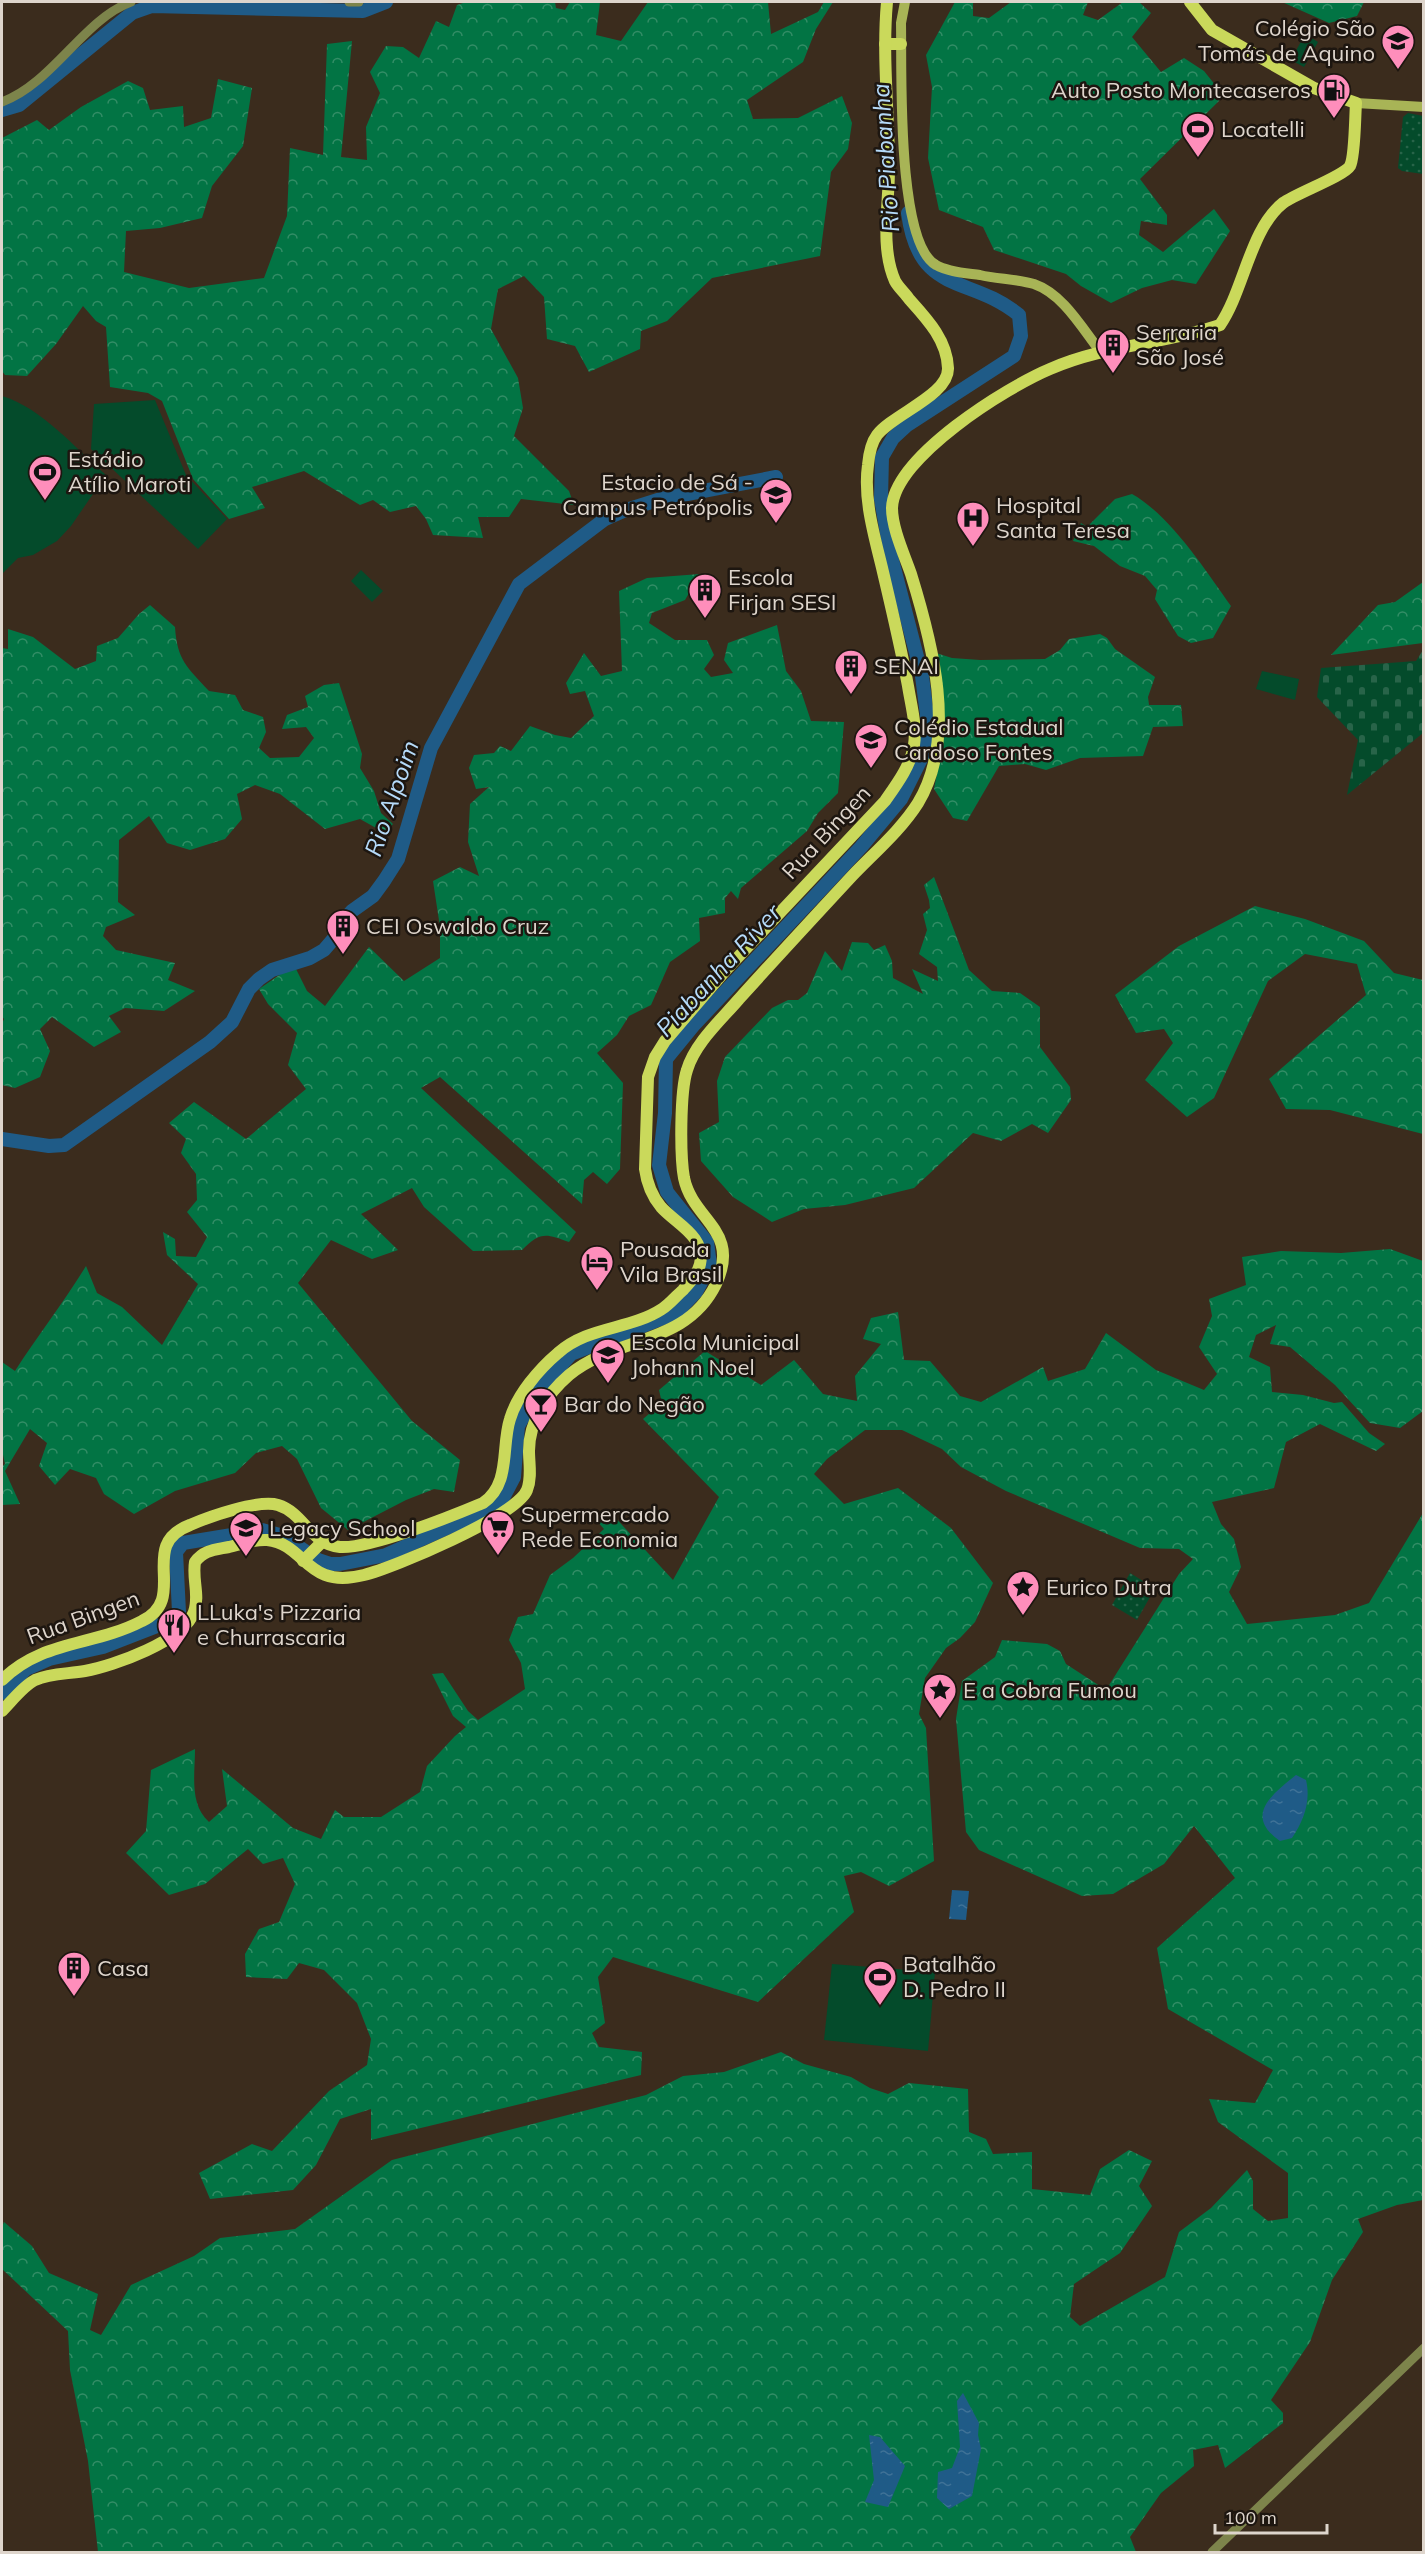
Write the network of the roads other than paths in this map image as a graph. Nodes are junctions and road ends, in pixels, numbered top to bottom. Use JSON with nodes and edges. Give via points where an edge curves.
{"nodes":[{"id":1,"x":131,"y":2,"type":"edge"},
{"id":2,"x":350,"y":2,"type":"edge"},
{"id":3,"x":359,"y":2,"type":"edge"},
{"id":4,"x":887,"y":2,"type":"edge"},
{"id":5,"x":905,"y":2,"type":"edge"},
{"id":6,"x":1190,"y":2,"type":"edge"},
{"id":7,"x":885,"y":44,"type":"junction"},
{"id":8,"x":901,"y":44,"type":"junction"},
{"id":9,"x":2,"y":102,"type":"edge"},
{"id":10,"x":1356,"y":103,"type":"junction"},
{"id":11,"x":1424,"y":107,"type":"edge"},
{"id":12,"x":1100,"y":351,"type":"junction"},
{"id":13,"x":701,"y":1214,"type":"junction"},
{"id":14,"x":687,"y":1231,"type":"junction"},
{"id":15,"x":321,"y":1542,"type":"junction"},
{"id":16,"x":303,"y":1561,"type":"junction"},
{"id":17,"x":2,"y":1680,"type":"edge"},
{"id":18,"x":2,"y":1711,"type":"edge"},
{"id":19,"x":1424,"y":2348,"type":"edge"},
{"id":20,"x":1212,"y":2553,"type":"edge"}],
"edges":[{"from":1,"to":9,"type":"street","via":[[101,21],[24,91]]},
{"from":2,"to":3,"type":"street"},
{"from":4,"to":7,"type":"main road"},
{"from":5,"to":8,"type":"main road"},
{"from":6,"to":10,"type":"main road","via":[[1212,30],[1314,87]]},
{"from":7,"to":8,"type":"main road"},
{"from":7,"to":14,"type":"main road","name":"Rua Bingen","via":[[889,254],[896,282],[939,336],[948,369],[937,390],[877,435],[870,449],[866,482],[913,713],[915,744],[885,801],[725,971],[655,1057],[648,1077],[647,1184],[660,1205]]},
{"from":8,"to":12,"type":"main road","via":[[905,175],[923,254],[950,270],[1028,283],[1045,290],[1074,317]]},
{"from":10,"to":11,"type":"main road"},
{"from":10,"to":12,"type":"main road","name":"Rua Bingen","via":[[1352,164],[1346,172],[1282,204],[1273,214],[1220,324],[1196,333]]},
{"from":12,"to":13,"type":"main road","name":"Rua Bingen","via":[[1055,366],[1000,395],[916,461],[896,490],[892,512],[928,639],[939,717],[934,765],[909,816],[777,956],[692,1057],[684,1085],[684,1178]]},
{"from":13,"to":14,"type":"main road"},
{"from":13,"to":16,"type":"main road","name":"Rua Bingen","via":[[720,1233],[721,1267],[715,1286],[700,1306],[673,1329],[593,1360],[562,1383],[535,1420],[530,1436],[530,1478],[527,1490],[516,1504],[480,1526],[368,1574],[341,1579],[312,1570]]},
{"from":14,"to":15,"type":"main road","name":"Rua Bingen","via":[[697,1240],[701,1260],[696,1275],[680,1293],[644,1318],[589,1334],[567,1345],[519,1398],[510,1419],[503,1473],[491,1497],[462,1512],[354,1546]]},
{"from":15,"to":16,"type":"main road"},
{"from":15,"to":17,"type":"main road","name":"Rua Bingen","via":[[275,1503],[188,1525],[177,1531],[165,1549],[163,1603],[155,1614],[83,1642],[38,1653]]},
{"from":16,"to":18,"type":"main road","name":"Rua Bingen","via":[[269,1540],[204,1552],[195,1563],[198,1598],[194,1614],[178,1633],[117,1662],[33,1681]]},
{"from":19,"to":20,"type":"street"}]}
